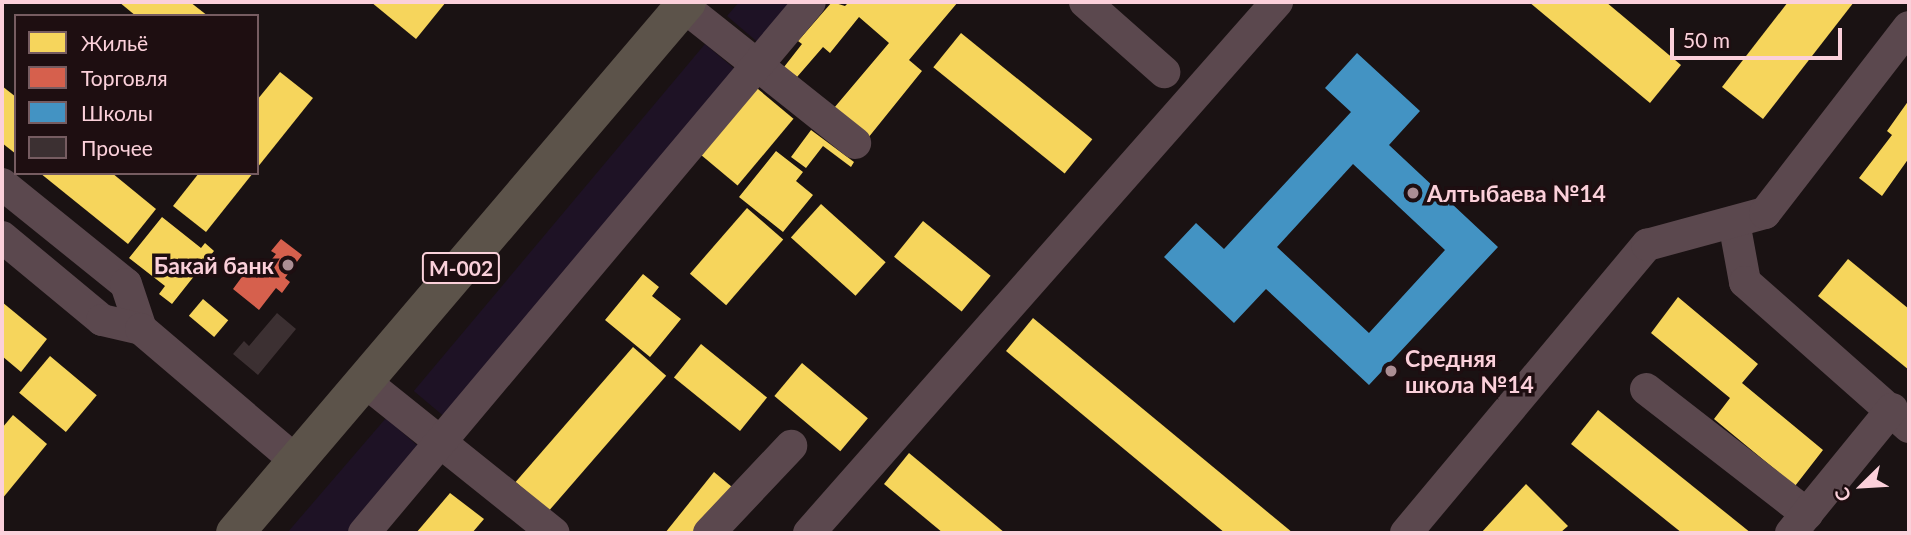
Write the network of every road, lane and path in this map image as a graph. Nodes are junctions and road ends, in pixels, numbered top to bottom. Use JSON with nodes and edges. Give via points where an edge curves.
{"nodes":[{"id":1,"x":810,"y":2,"type":"edge"},
{"id":2,"x":1085,"y":2,"type":"edge"},
{"id":3,"x":1277,"y":2,"type":"edge"},
{"id":4,"x":685,"y":4,"type":"edge"},
{"id":5,"x":1909,"y":27,"type":"edge"},
{"id":6,"x":755,"y":63,"type":"junction"},
{"id":7,"x":1164,"y":72,"type":"dead end"},
{"id":8,"x":855,"y":143,"type":"dead end"},
{"id":9,"x":2,"y":184,"type":"edge"},
{"id":10,"x":1734,"y":222,"type":"junction"},
{"id":11,"x":2,"y":237,"type":"edge"},
{"id":12,"x":141,"y":330,"type":"junction"},
{"id":13,"x":364,"y":381,"type":"junction"},
{"id":14,"x":1646,"y":388,"type":"dead end"},
{"id":15,"x":1900,"y":418,"type":"edge"},
{"id":16,"x":442,"y":444,"type":"junction"},
{"id":17,"x":791,"y":446,"type":"dead end"},
{"id":18,"x":296,"y":461,"type":"junction"},
{"id":19,"x":1799,"y":524,"type":"edge"},
{"id":20,"x":235,"y":533,"type":"edge"},
{"id":21,"x":364,"y":533,"type":"edge"},
{"id":22,"x":554,"y":533,"type":"edge"},
{"id":23,"x":709,"y":533,"type":"edge"},
{"id":24,"x":809,"y":533,"type":"edge"},
{"id":25,"x":1406,"y":533,"type":"edge"}],
"edges":[{"from":1,"to":6,"type":"street"},
{"from":2,"to":7,"type":"street"},
{"from":3,"to":24,"type":"street"},
{"from":4,"to":6,"type":"street"},
{"from":4,"to":13,"type":"highway","number":"M-002"},
{"from":5,"to":10,"type":"street","via":[[1766,213]]},
{"from":6,"to":8,"type":"street"},
{"from":6,"to":16,"type":"street"},
{"from":9,"to":12,"type":"street","via":[[126,284]]},
{"from":10,"to":15,"type":"street","via":[[1745,282]]},
{"from":10,"to":25,"type":"street","via":[[1647,245]]},
{"from":11,"to":12,"type":"street","via":[[102,320]]},
{"from":12,"to":18,"type":"street"},
{"from":13,"to":16,"type":"street"},
{"from":13,"to":18,"type":"highway","number":"M-002"},
{"from":14,"to":19,"type":"street"},
{"from":15,"to":19,"type":"street"},
{"from":16,"to":21,"type":"street"},
{"from":16,"to":22,"type":"street"},
{"from":17,"to":23,"type":"street"},
{"from":18,"to":20,"type":"highway","number":"M-002"}]}
